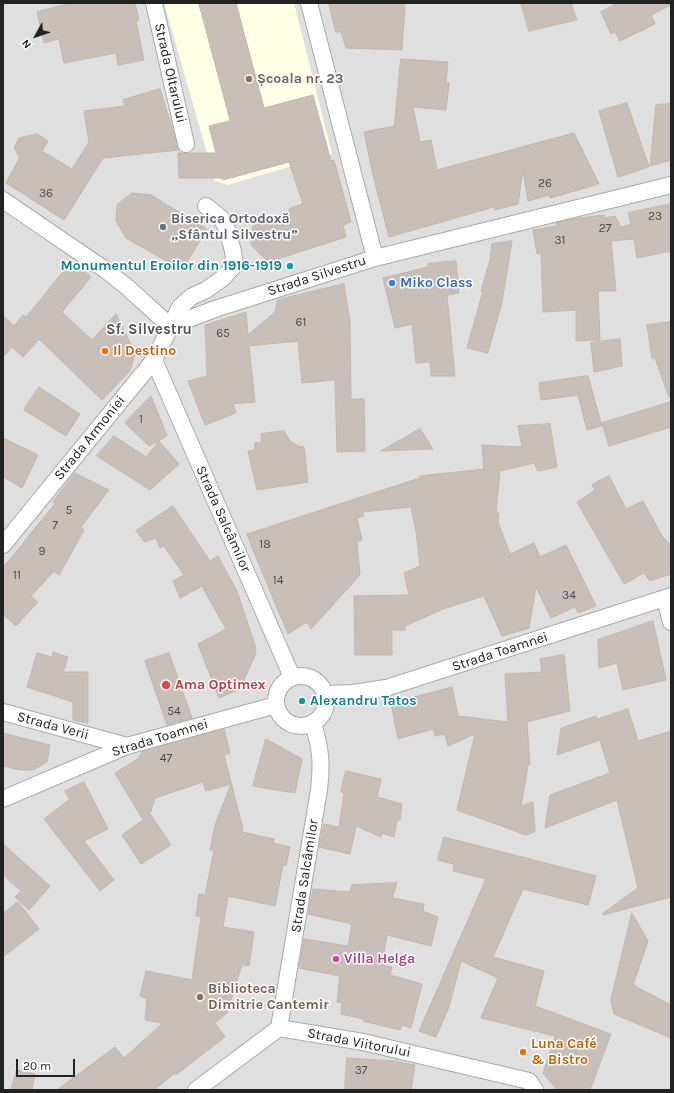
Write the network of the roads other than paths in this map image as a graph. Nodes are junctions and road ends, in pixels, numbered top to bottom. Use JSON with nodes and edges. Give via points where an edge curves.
{"nodes":[{"id":1,"x":154,"y":3,"type":"edge"},
{"id":2,"x":309,"y":3,"type":"edge"},
{"id":3,"x":186,"y":144,"type":"dead end"},
{"id":4,"x":671,"y":185,"type":"edge"},
{"id":5,"x":3,"y":200,"type":"edge"},
{"id":6,"x":206,"y":206,"type":"dead end"},
{"id":7,"x":375,"y":258,"type":"junction"},
{"id":8,"x":170,"y":326,"type":"junction"},
{"id":9,"x":154,"y":360,"type":"junction"},
{"id":10,"x":3,"y":545,"type":"edge"},
{"id":11,"x":668,"y":597,"type":"edge"},
{"id":12,"x":671,"y":622,"type":"edge"},
{"id":13,"x":292,"y":677,"type":"junction"},
{"id":14,"x":326,"y":694,"type":"junction"},
{"id":15,"x":276,"y":705,"type":"junction"},
{"id":16,"x":3,"y":712,"type":"edge"},
{"id":17,"x":313,"y":723,"type":"junction"},
{"id":18,"x":127,"y":746,"type":"junction"},
{"id":19,"x":3,"y":799,"type":"edge"},
{"id":20,"x":279,"y":1028,"type":"junction"},
{"id":21,"x":196,"y":1090,"type":"edge"},
{"id":22,"x":535,"y":1090,"type":"edge"}],
"edges":[{"from":1,"to":3,"type":"street","name":"Strada Oltarului"},
{"from":2,"to":7,"type":"street"},
{"from":4,"to":7,"type":"street","name":"Strada Silvestru"},
{"from":5,"to":8,"type":"street","via":[[107,270]]},
{"from":6,"to":8,"type":"street","via":[[221,218],[227,229],[233,251],[232,268],[223,278],[185,302]]},
{"from":7,"to":8,"type":"street","name":"Strada Silvestru"},
{"from":8,"to":9,"type":"street","name":"Strada Armoniei"},
{"from":9,"to":10,"type":"street","name":"Strada Armoniei"},
{"from":9,"to":13,"type":"street","name":"Strada Salcâmilor"},
{"from":11,"to":12,"type":"street"},
{"from":11,"to":14,"type":"street","name":"Strada Toamnei","via":[[386,688]]},
{"from":13,"to":14,"type":"street","via":[[311,678],[320,684]]},
{"from":13,"to":15,"type":"street","via":[[278,691]]},
{"from":14,"to":17,"type":"street","via":[[324,711]]},
{"from":15,"to":17,"type":"street","via":[[281,716],[290,724],[302,726]]},
{"from":15,"to":18,"type":"street","name":"Strada Toamnei"},
{"from":16,"to":18,"type":"street","name":"Strada Verii"},
{"from":17,"to":20,"type":"street","name":"Strada Salcâmilor","via":[[318,738],[321,767],[319,790]]},
{"from":18,"to":19,"type":"street","name":"Strada Toamnei"},
{"from":20,"to":21,"type":"street"},
{"from":20,"to":22,"type":"street","name":"Strada Viitorului","via":[[363,1042],[528,1081]]}]}
